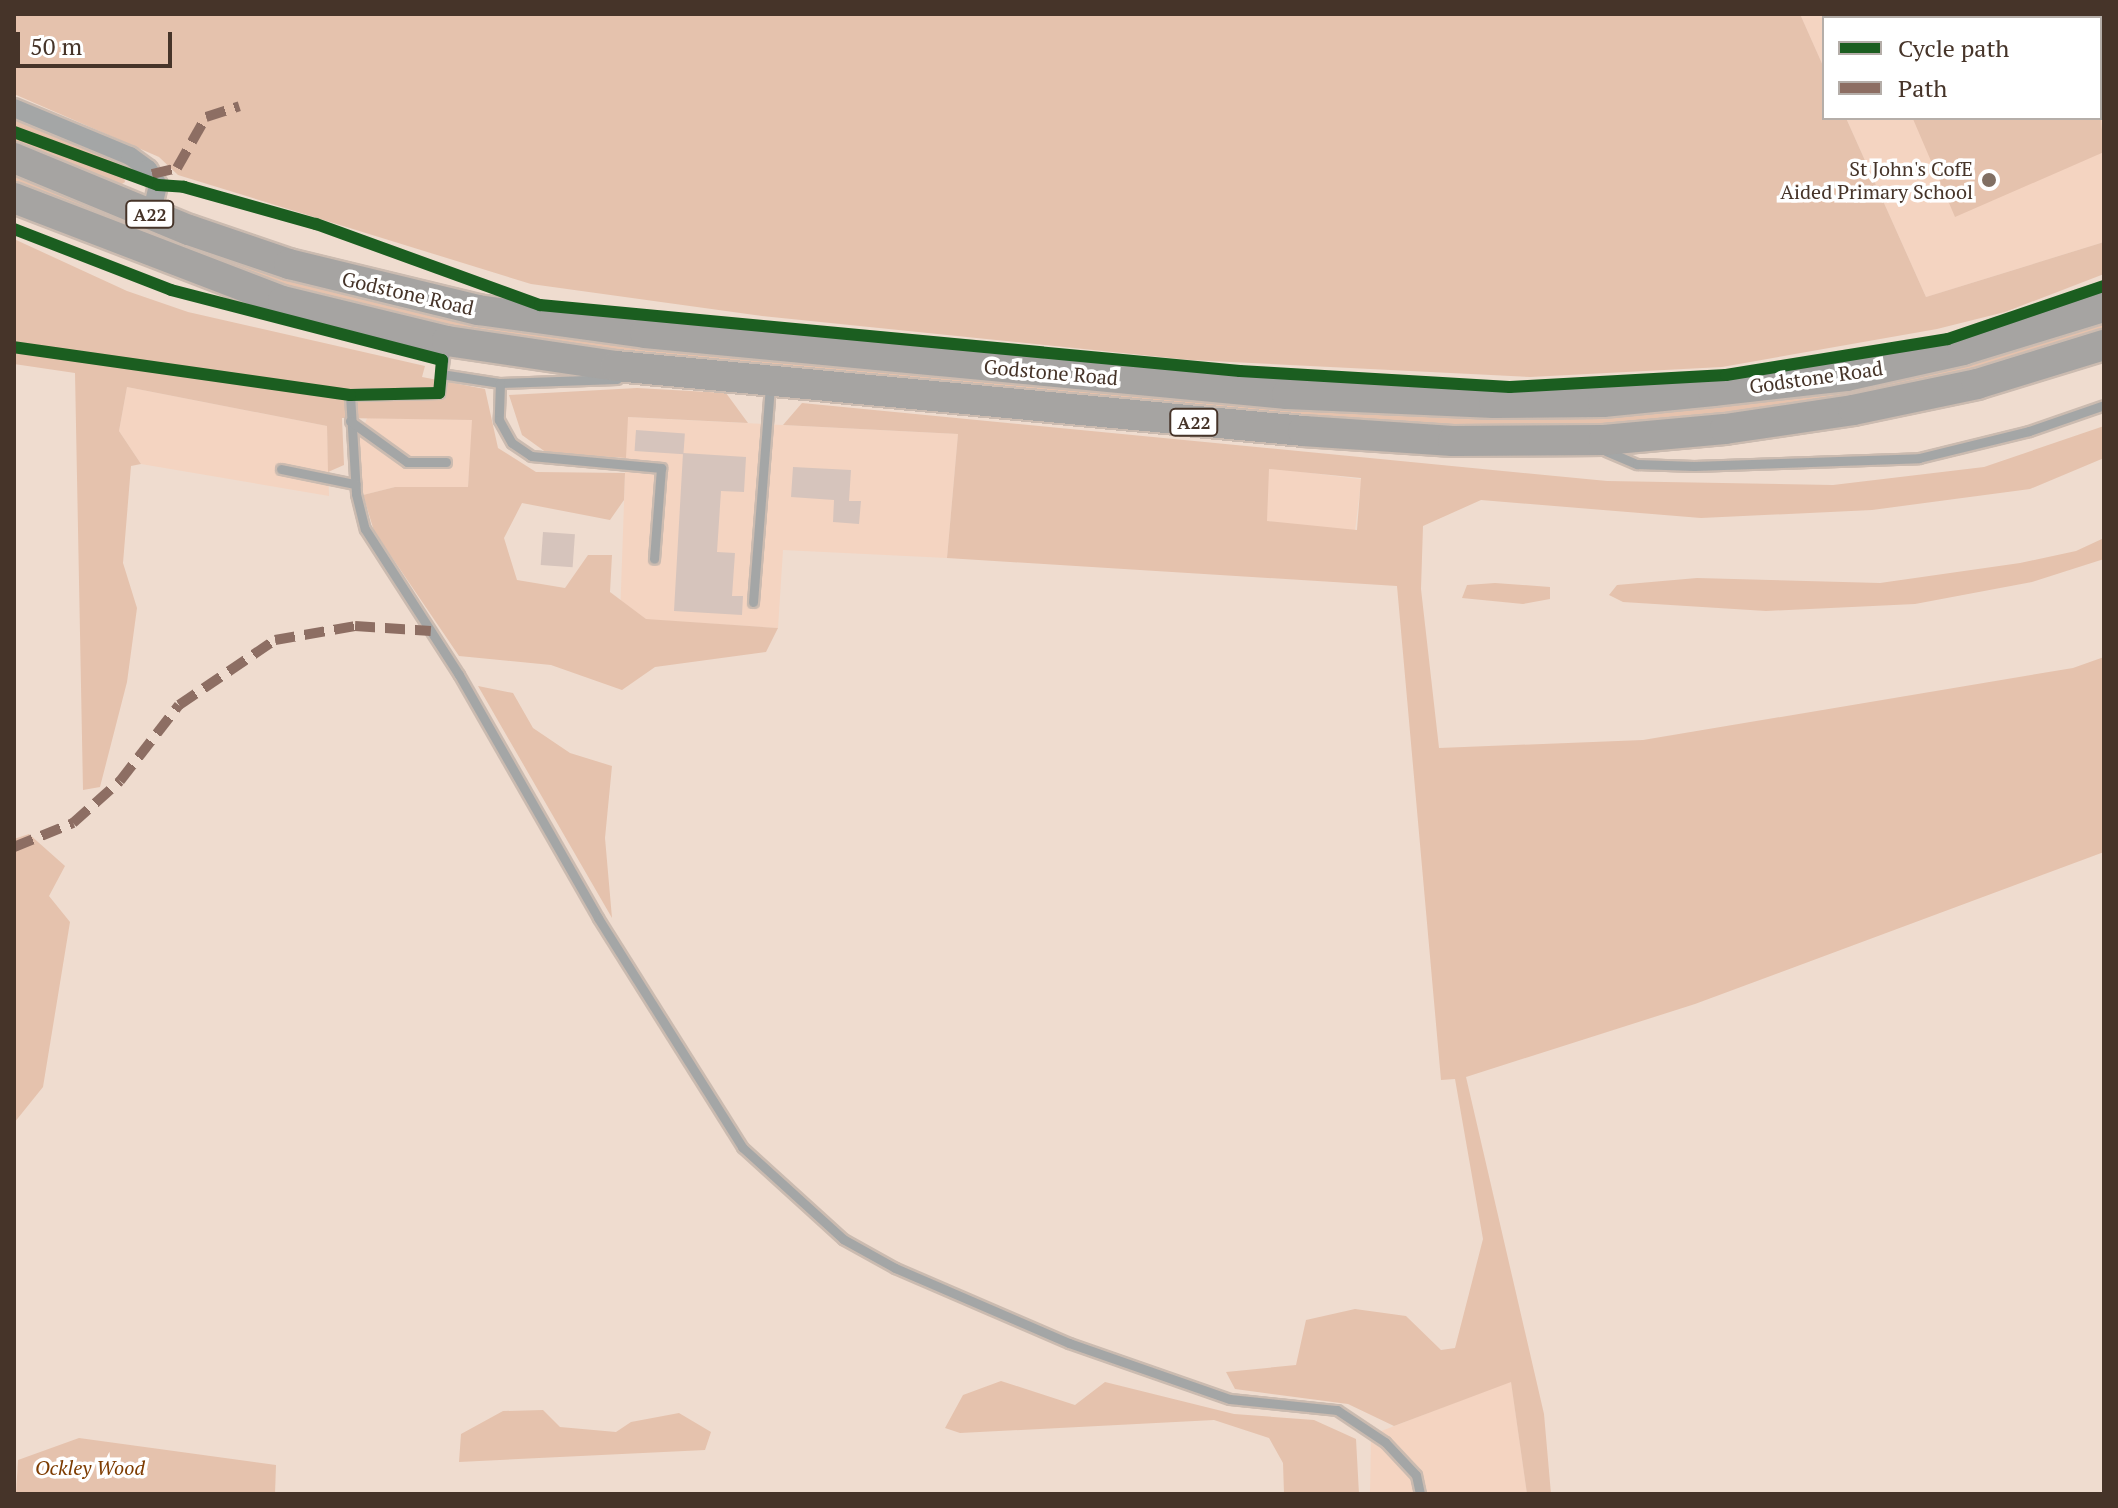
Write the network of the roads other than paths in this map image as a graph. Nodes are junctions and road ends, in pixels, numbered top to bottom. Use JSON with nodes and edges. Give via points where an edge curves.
{"nodes":[{"id":1,"x":14,"y":108,"type":"edge"},
{"id":2,"x":14,"y":158,"type":"edge"},
{"id":3,"x":14,"y":198,"type":"edge"},
{"id":4,"x":151,"y":215,"type":"junction"},
{"id":5,"x":2104,"y":307,"type":"edge"},
{"id":6,"x":447,"y":341,"type":"junction"},
{"id":7,"x":2104,"y":345,"type":"edge"},
{"id":8,"x":660,"y":370,"type":"junction"},
{"id":9,"x":441,"y":374,"type":"junction"},
{"id":10,"x":771,"y":381,"type":"junction"},
{"id":11,"x":500,"y":383,"type":"junction"},
{"id":12,"x":2104,"y":405,"type":"edge"},
{"id":13,"x":350,"y":421,"type":"junction"},
{"id":14,"x":1582,"y":440,"type":"junction"},
{"id":15,"x":446,"y":462,"type":"dead end"},
{"id":16,"x":281,"y":469,"type":"dead end"},
{"id":17,"x":355,"y":484,"type":"junction"},
{"id":18,"x":654,"y":559,"type":"dead end"},
{"id":19,"x":753,"y":602,"type":"dead end"},
{"id":20,"x":1420,"y":1494,"type":"edge"}],
"edges":[{"from":1,"to":4,"type":"street","via":[[130,156],[148,169],[158,185]]},
{"from":2,"to":4,"type":"highway","name":"Godstone Road","number":"A22"},
{"from":3,"to":6,"type":"highway","name":"Godstone Road","number":"A22","via":[[283,301]]},
{"from":4,"to":5,"type":"highway","name":"Godstone Road","number":"A22","via":[[289,264],[478,310],[661,334],[1303,395],[1603,402],[1728,389],[1846,376],[1963,350]]},
{"from":6,"to":8,"type":"highway","name":"Godstone Road","number":"A22"},
{"from":6,"to":9,"type":"lane"},
{"from":7,"to":14,"type":"highway","name":"Godstone Road","number":"A22","via":[[1977,384],[1853,410],[1725,429]]},
{"from":8,"to":10,"type":"highway","name":"Godstone Road","number":"A22"},
{"from":8,"to":11,"type":"lane","via":[[567,384]]},
{"from":9,"to":11,"type":"lane"},
{"from":9,"to":13,"type":"lane","via":[[439,393],[350,395]]},
{"from":10,"to":14,"type":"highway","name":"Godstone Road","number":"A22","via":[[1303,431],[1453,441]]},
{"from":10,"to":19,"type":"lane"},
{"from":11,"to":18,"type":"lane","via":[[499,420],[512,443],[531,456],[661,468]]},
{"from":12,"to":14,"type":"lane","via":[[2029,431],[1919,458],[1816,466],[1637,464]]},
{"from":13,"to":15,"type":"lane","via":[[407,462]]},
{"from":13,"to":17,"type":"lane"},
{"from":16,"to":17,"type":"lane"},
{"from":17,"to":20,"type":"lane","via":[[365,529],[459,675],[598,918],[742,1147],[795,1200],[843,1239],[895,1268],[1069,1343],[1230,1399],[1337,1410],[1385,1442],[1416,1475]]}]}
